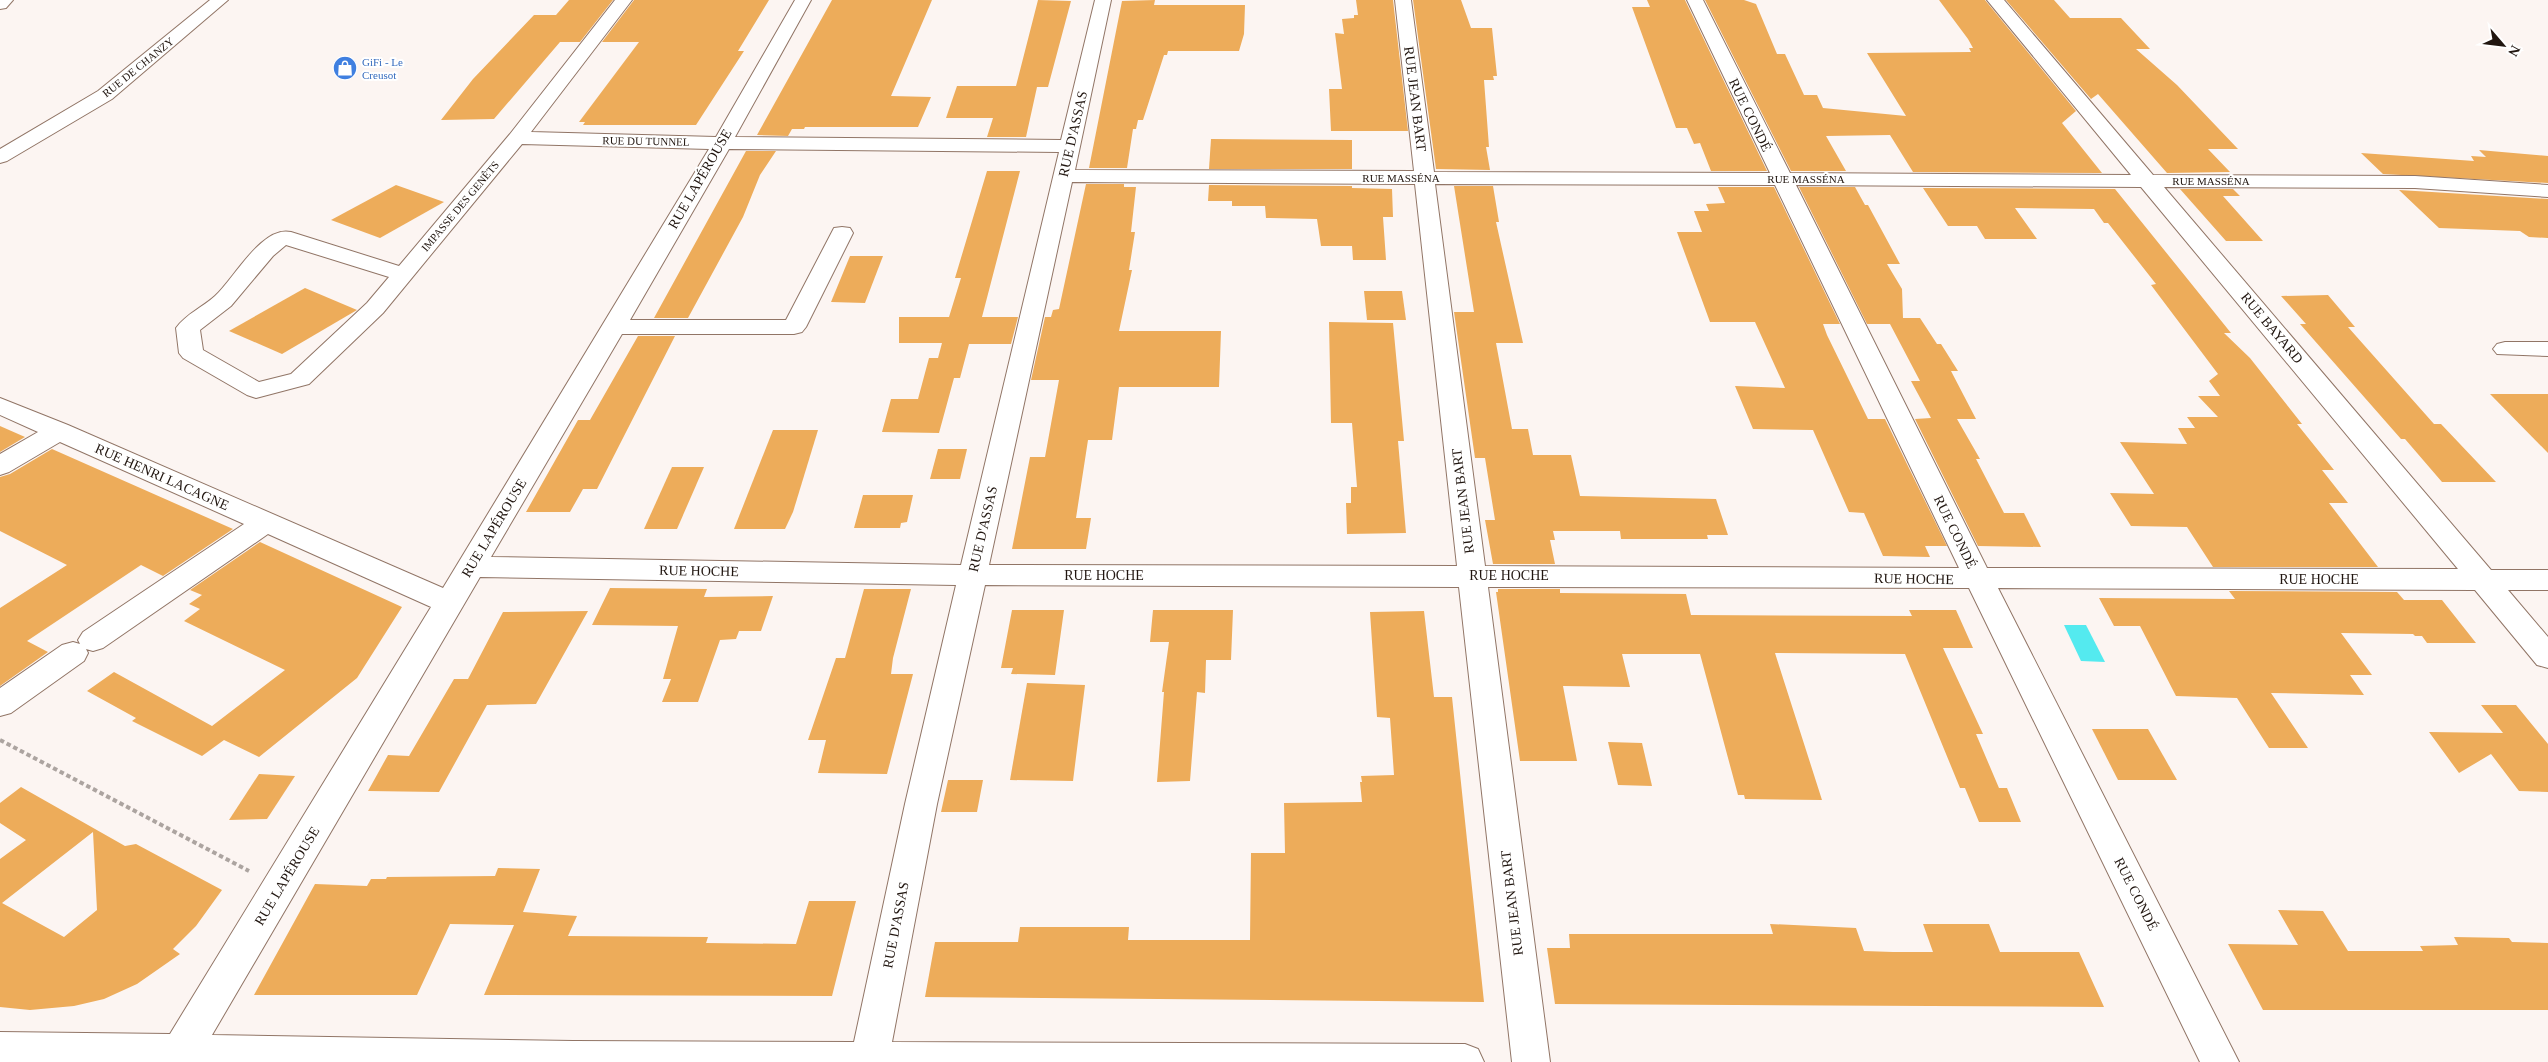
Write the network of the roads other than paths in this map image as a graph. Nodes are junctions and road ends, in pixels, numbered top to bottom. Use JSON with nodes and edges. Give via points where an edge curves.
{"nodes":[{"id":1,"x":5,"y":0,"type":"edge"},
{"id":2,"x":220,"y":0,"type":"edge"},
{"id":3,"x":624,"y":0,"type":"edge"},
{"id":4,"x":803,"y":0,"type":"edge"},
{"id":5,"x":1104,"y":0,"type":"edge"},
{"id":6,"x":1403,"y":0,"type":"edge"},
{"id":7,"x":1695,"y":0,"type":"edge"},
{"id":8,"x":1995,"y":0,"type":"edge"},
{"id":9,"x":0,"y":4,"type":"edge"},
{"id":10,"x":517,"y":138,"type":"junction"},
{"id":11,"x":721,"y":143,"type":"junction"},
{"id":12,"x":1070,"y":146,"type":"junction"},
{"id":13,"x":0,"y":157,"type":"edge"},
{"id":14,"x":1063,"y":176,"type":"junction"},
{"id":15,"x":1781,"y":178,"type":"junction"},
{"id":16,"x":1425,"y":179,"type":"junction"},
{"id":17,"x":2148,"y":181,"type":"junction"},
{"id":18,"x":2548,"y":191,"type":"edge"},
{"id":19,"x":842,"y":233,"type":"dead end"},
{"id":20,"x":404,"y":274,"type":"junction"},
{"id":21,"x":614,"y":327,"type":"junction"},
{"id":22,"x":2548,"y":348,"type":"edge"},
{"id":23,"x":2505,"y":349,"type":"dead end"},
{"id":24,"x":0,"y":406,"type":"edge"},
{"id":25,"x":59,"y":432,"type":"junction"},
{"id":26,"x":0,"y":466,"type":"edge"},
{"id":27,"x":266,"y":522,"type":"junction"},
{"id":28,"x":471,"y":567,"type":"junction"},
{"id":29,"x":973,"y":575,"type":"junction"},
{"id":30,"x":1472,"y":575,"type":"junction"},
{"id":31,"x":2484,"y":579,"type":"junction"},
{"id":32,"x":1979,"y":580,"type":"junction"},
{"id":33,"x":2548,"y":580,"type":"edge"},
{"id":34,"x":450,"y":603,"type":"junction"},
{"id":35,"x":2548,"y":656,"type":"edge"},
{"id":36,"x":0,"y":704,"type":"edge"},
{"id":37,"x":0,"y":1050,"type":"edge"},
{"id":38,"x":178,"y":1058,"type":"edge"},
{"id":39,"x":869,"y":1061,"type":"edge"},
{"id":40,"x":1465,"y":1062,"type":"edge"},
{"id":41,"x":1531,"y":1062,"type":"edge"},
{"id":42,"x":2220,"y":1062,"type":"edge"}],
"edges":[{"from":1,"to":9,"type":"street"},
{"from":2,"to":13,"type":"street","name":"RUE DE CHANZY","via":[[105,95]]},
{"from":3,"to":10,"type":"street"},
{"from":4,"to":11,"type":"street","name":"RUE LAPÉROUSE"},
{"from":5,"to":12,"type":"street","name":"RUE D'ASSAS"},
{"from":6,"to":16,"type":"street","name":"RUE JEAN BART"},
{"from":7,"to":15,"type":"street","name":"RUE CONDÉ"},
{"from":8,"to":17,"type":"street","name":"RUE BAYARD"},
{"from":10,"to":11,"type":"street","name":"RUE DU TUNNEL"},
{"from":10,"to":20,"type":"street","name":"IMPASSE DES GENÊTS"},
{"from":11,"to":12,"type":"street","name":"RUE DU TUNNEL"},
{"from":11,"to":21,"type":"street","name":"RUE LAPÉROUSE"},
{"from":12,"to":14,"type":"street","name":"RUE D'ASSAS"},
{"from":14,"to":16,"type":"street","name":"RUE MASSÉNA"},
{"from":14,"to":29,"type":"street","name":"RUE D'ASSAS"},
{"from":15,"to":16,"type":"street","name":"RUE MASSÉNA"},
{"from":15,"to":17,"type":"street","name":"RUE MASSÉNA"},
{"from":15,"to":32,"type":"street","name":"RUE CONDÉ"},
{"from":16,"to":30,"type":"street","name":"RUE JEAN BART"},
{"from":17,"to":18,"type":"street","name":"RUE MASSÉNA","via":[[2416,182]]},
{"from":17,"to":31,"type":"street","name":"RUE BAYARD"},
{"from":19,"to":21,"type":"street","via":[[794,327]]},
{"from":20,"to":20,"type":"street","name":"IMPASSE DES GENÊTS","via":[[375,308],[300,379],[256,390],[191,353],[188,328],[224,301],[265,251],[283,237]]},
{"from":21,"to":28,"type":"street","name":"RUE LAPÉROUSE"},
{"from":22,"to":23,"type":"street"},
{"from":24,"to":25,"type":"street","name":"RUE HENRI LACAGNE"},
{"from":25,"to":26,"type":"street"},
{"from":25,"to":27,"type":"street","name":"RUE HENRI LACAGNE"},
{"from":27,"to":34,"type":"street","name":"RUE HENRI LACAGNE"},
{"from":27,"to":36,"type":"street"},
{"from":28,"to":29,"type":"street","name":"RUE HOCHE"},
{"from":28,"to":34,"type":"street","name":"RUE LAPÉROUSE"},
{"from":29,"to":30,"type":"street","name":"RUE HOCHE"},
{"from":29,"to":39,"type":"street","name":"RUE D'ASSAS","via":[[921,804]]},
{"from":30,"to":32,"type":"street","name":"RUE HOCHE"},
{"from":30,"to":41,"type":"street","name":"RUE JEAN BART"},
{"from":31,"to":32,"type":"street","name":"RUE HOCHE"},
{"from":31,"to":33,"type":"street","name":"RUE HOCHE"},
{"from":31,"to":35,"type":"street","name":"RUE BAYARD"},
{"from":32,"to":42,"type":"street","name":"RUE CONDÉ"},
{"from":34,"to":38,"type":"street","name":"RUE LAPÉROUSE"},
{"from":37,"to":38,"type":"street"},
{"from":38,"to":39,"type":"street"},
{"from":39,"to":40,"type":"street"}]}
